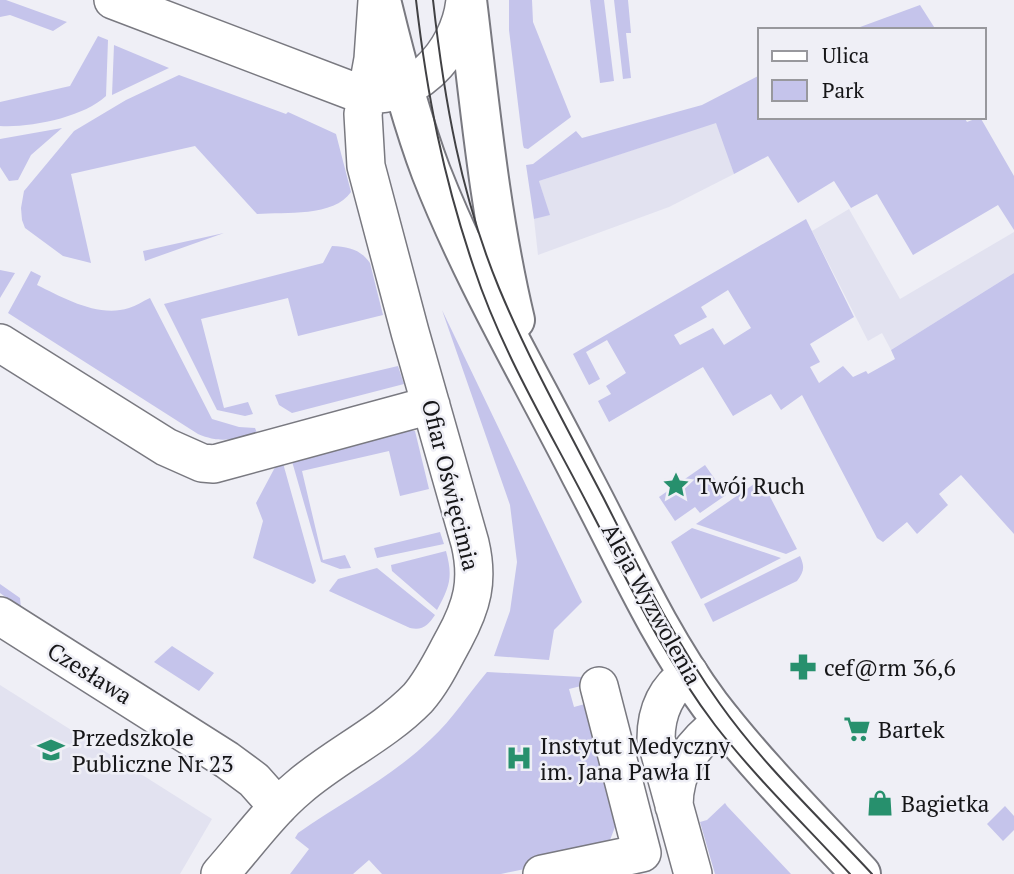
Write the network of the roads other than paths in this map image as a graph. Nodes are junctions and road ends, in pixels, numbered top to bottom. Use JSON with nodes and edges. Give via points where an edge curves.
{"nodes":[{"id":1,"x":113,"y":0,"type":"edge"},
{"id":2,"x":466,"y":0,"type":"edge"},
{"id":3,"x":378,"y":9,"type":"edge"},
{"id":4,"x":296,"y":69,"type":"junction"},
{"id":5,"x":403,"y":89,"type":"junction"},
{"id":6,"x":366,"y":95,"type":"junction"},
{"id":7,"x":0,"y":343,"type":"edge"},
{"id":8,"x":530,"y":375,"type":"junction"},
{"id":9,"x":431,"y":405,"type":"junction"},
{"id":10,"x":0,"y":616,"type":"edge"},
{"id":11,"x":688,"y":673,"type":"junction"},
{"id":12,"x":599,"y":686,"type":"dead end"},
{"id":13,"x":723,"y":721,"type":"junction"},
{"id":14,"x":278,"y":807,"type":"junction"},
{"id":15,"x":676,"y":817,"type":"junction"},
{"id":16,"x":643,"y":863,"type":"edge"},
{"id":17,"x":220,"y":874,"type":"edge"},
{"id":18,"x":542,"y":874,"type":"edge"},
{"id":19,"x":693,"y":874,"type":"edge"},
{"id":20,"x":861,"y":874,"type":"edge"}],
"edges":[{"from":1,"to":4,"type":"street"},
{"from":2,"to":5,"type":"street","via":[[459,27],[445,51],[425,75]]},
{"from":2,"to":8,"type":"street","via":[[507,285]]},
{"from":3,"to":4,"type":"street","via":[[371,43],[364,53],[346,65],[320,72]]},
{"from":3,"to":5,"type":"street"},
{"from":3,"to":6,"type":"street","name":"Ofiar Oświęcimia"},
{"from":4,"to":6,"type":"street"},
{"from":5,"to":6,"type":"street"},
{"from":5,"to":8,"type":"street","via":[[433,176]]},
{"from":6,"to":9,"type":"street","name":"Ofiar Oświęcimia","via":[[363,135],[368,173]]},
{"from":7,"to":9,"type":"street","via":[[166,447],[202,463],[214,464]]},
{"from":8,"to":11,"type":"street","name":"Aleja Wyzwolenia"},
{"from":9,"to":14,"type":"street","name":"Ofiar Oświęcimia","via":[[473,556],[475,582],[466,614],[442,663],[419,696]]},
{"from":10,"to":14,"type":"street","name":"Czesława","via":[[227,760],[254,780]]},
{"from":11,"to":13,"type":"street","name":"Aleja Wyzwolenia"},
{"from":11,"to":15,"type":"street","via":[[668,691],[657,725],[657,749]]},
{"from":12,"to":16,"type":"street"},
{"from":13,"to":15,"type":"street","via":[[684,761],[675,793]]},
{"from":13,"to":20,"type":"street","name":"Aleja Wyzwolenia"},
{"from":14,"to":17,"type":"street","name":"Ofiar Oświęcimia"},
{"from":15,"to":19,"type":"street"},
{"from":16,"to":18,"type":"street"}]}
